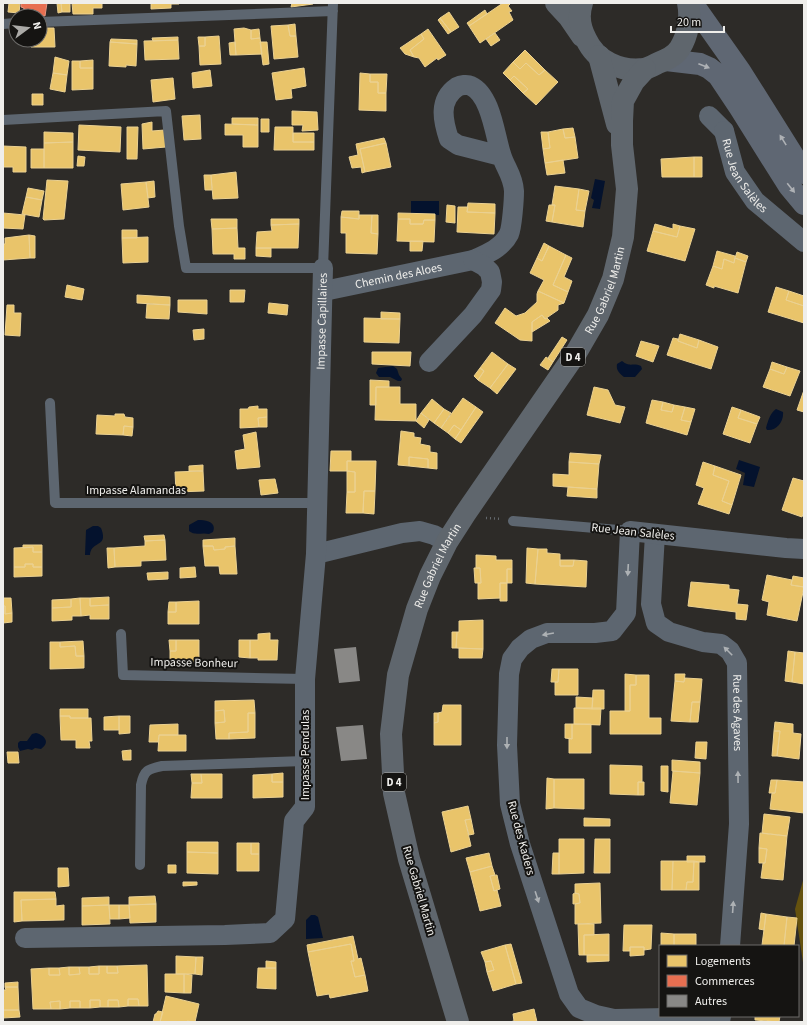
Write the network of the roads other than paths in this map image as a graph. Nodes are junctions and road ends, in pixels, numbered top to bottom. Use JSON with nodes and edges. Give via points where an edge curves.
{"nodes":[{"id":1,"x":556,"y":3,"type":"edge"},
{"id":2,"x":582,"y":3,"type":"edge"},
{"id":3,"x":688,"y":3,"type":"edge"},
{"id":4,"x":692,"y":3,"type":"edge"},
{"id":5,"x":333,"y":7,"type":"edge"},
{"id":6,"x":48,"y":22,"type":"edge"},
{"id":7,"x":595,"y":52,"type":"junction"},
{"id":8,"x":666,"y":60,"type":"junction"},
{"id":9,"x":645,"y":69,"type":"junction"},
{"id":10,"x":740,"y":71,"type":"junction"},
{"id":11,"x":740,"y":108,"type":"junction"},
{"id":12,"x":709,"y":116,"type":"dead end"},
{"id":13,"x":3,"y":120,"type":"edge"},
{"id":14,"x":724,"y":131,"type":"junction"},
{"id":15,"x":622,"y":145,"type":"junction"},
{"id":16,"x":501,"y":156,"type":"dead end"},
{"id":17,"x":804,"y":173,"type":"edge"},
{"id":18,"x":804,"y":204,"type":"edge"},
{"id":19,"x":804,"y":242,"type":"edge"},
{"id":20,"x":473,"y":260,"type":"junction"},
{"id":21,"x":323,"y":268,"type":"junction"},
{"id":22,"x":324,"y":291,"type":"junction"},
{"id":23,"x":429,"y":362,"type":"dead end"},
{"id":24,"x":50,"y":403,"type":"dead end"},
{"id":25,"x":318,"y":503,"type":"junction"},
{"id":26,"x":513,"y":521,"type":"road end"},
{"id":27,"x":630,"y":531,"type":"junction"},
{"id":28,"x":655,"y":534,"type":"junction"},
{"id":29,"x":447,"y":542,"type":"junction"},
{"id":30,"x":804,"y":549,"type":"edge"},
{"id":31,"x":316,"y":554,"type":"junction"},
{"id":32,"x":121,"y":634,"type":"dead end"},
{"id":33,"x":305,"y":678,"type":"junction"},
{"id":34,"x":304,"y":761,"type":"junction"},
{"id":35,"x":140,"y":865,"type":"dead end"},
{"id":36,"x":25,"y":938,"type":"dead end"},
{"id":37,"x":730,"y":945,"type":"edge"},
{"id":38,"x":721,"y":1018,"type":"edge"},
{"id":39,"x":458,"y":1022,"type":"edge"}],
"edges":[{"from":1,"to":7,"type":"main road","number":"D 4"},
{"from":2,"to":7,"type":"main road","via":[[581,30]]},
{"from":3,"to":8,"type":"main road","via":[[687,30],[680,48]]},
{"from":4,"to":10,"type":"main road"},
{"from":5,"to":6,"type":"lane"},
{"from":5,"to":21,"type":"lane"},
{"from":7,"to":9,"type":"main road","via":[[605,61],[625,69]]},
{"from":7,"to":15,"type":"main road","name":"Rue Gabriel Martin","number":"D 4"},
{"from":8,"to":9,"type":"main road"},
{"from":8,"to":11,"type":"main road","one_way":true,"via":[[700,64],[709,68],[718,76]]},
{"from":9,"to":15,"type":"main road","name":"Rue Gabriel Martin","number":"D 4","via":[[634,81],[623,101]]},
{"from":10,"to":11,"type":"street"},
{"from":17,"to":10,"type":"main road","one_way":true},
{"from":11,"to":14,"type":"street","name":"Rue Jean Salèles"},
{"from":11,"to":18,"type":"main road","one_way":true,"via":[[789,186]]},
{"from":12,"to":14,"type":"street"},
{"from":13,"to":21,"type":"lane","name":"Impasse Capillaires","via":[[166,111],[186,268]]},
{"from":14,"to":19,"type":"street","name":"Rue Jean Salèles","via":[[735,172],[755,201]]},
{"from":15,"to":29,"type":"main road","name":"Rue Gabriel Martin","number":"D 4","via":[[627,189],[623,237],[613,279],[598,315],[576,354]]},
{"from":16,"to":20,"type":"street","name":"Chemin des Aloes","via":[[510,172],[514,191],[510,232],[504,242],[494,250]]},
{"from":20,"to":22,"type":"street","name":"Chemin des Aloes"},
{"from":20,"to":23,"type":"street","via":[[490,272],[491,290],[473,314]]},
{"from":21,"to":22,"type":"street","name":"Impasse Capillaires"},
{"from":22,"to":25,"type":"street","name":"Impasse Capillaires"},
{"from":24,"to":25,"type":"lane","name":"Impasse Alamandas","via":[[55,503]]},
{"from":25,"to":31,"type":"street","name":"Impasse Capillaires"},
{"from":26,"to":27,"type":"lane","name":"Rue Jean Salèles"},
{"from":27,"to":28,"type":"street","name":"Rue Jean Salèles"},
{"from":27,"to":38,"type":"street","name":"Rue des Kaders","one_way":true,"via":[[626,613],[612,631],[547,633],[531,639],[512,659],[509,674],[507,745],[510,804],[520,844],[569,994],[579,1008],[614,1019]]},
{"from":28,"to":30,"type":"street","name":"Rue Jean Salèles"},
{"from":37,"to":28,"type":"street","name":"Rue des Agaves","one_way":true,"via":[[739,824],[737,663],[730,650],[721,644],[703,642],[669,632],[656,623],[651,604]]},
{"from":29,"to":31,"type":"street","via":[[420,531]]},
{"from":29,"to":39,"type":"main road","name":"Rue Gabriel Martin","number":"D 4","via":[[417,609],[398,675],[392,734],[394,793],[409,859]]},
{"from":31,"to":33,"type":"street","name":"Impasse Pendulas"},
{"from":32,"to":33,"type":"lane","name":"Impasse Bonheur","via":[[123,675]]},
{"from":33,"to":34,"type":"street","name":"Impasse Pendulas"},
{"from":34,"to":35,"type":"lane","via":[[162,766],[150,769],[143,776],[142,785]]},
{"from":34,"to":36,"type":"street","name":"Impasse Pendulas","via":[[305,807],[294,821],[285,920],[270,933]]}]}
